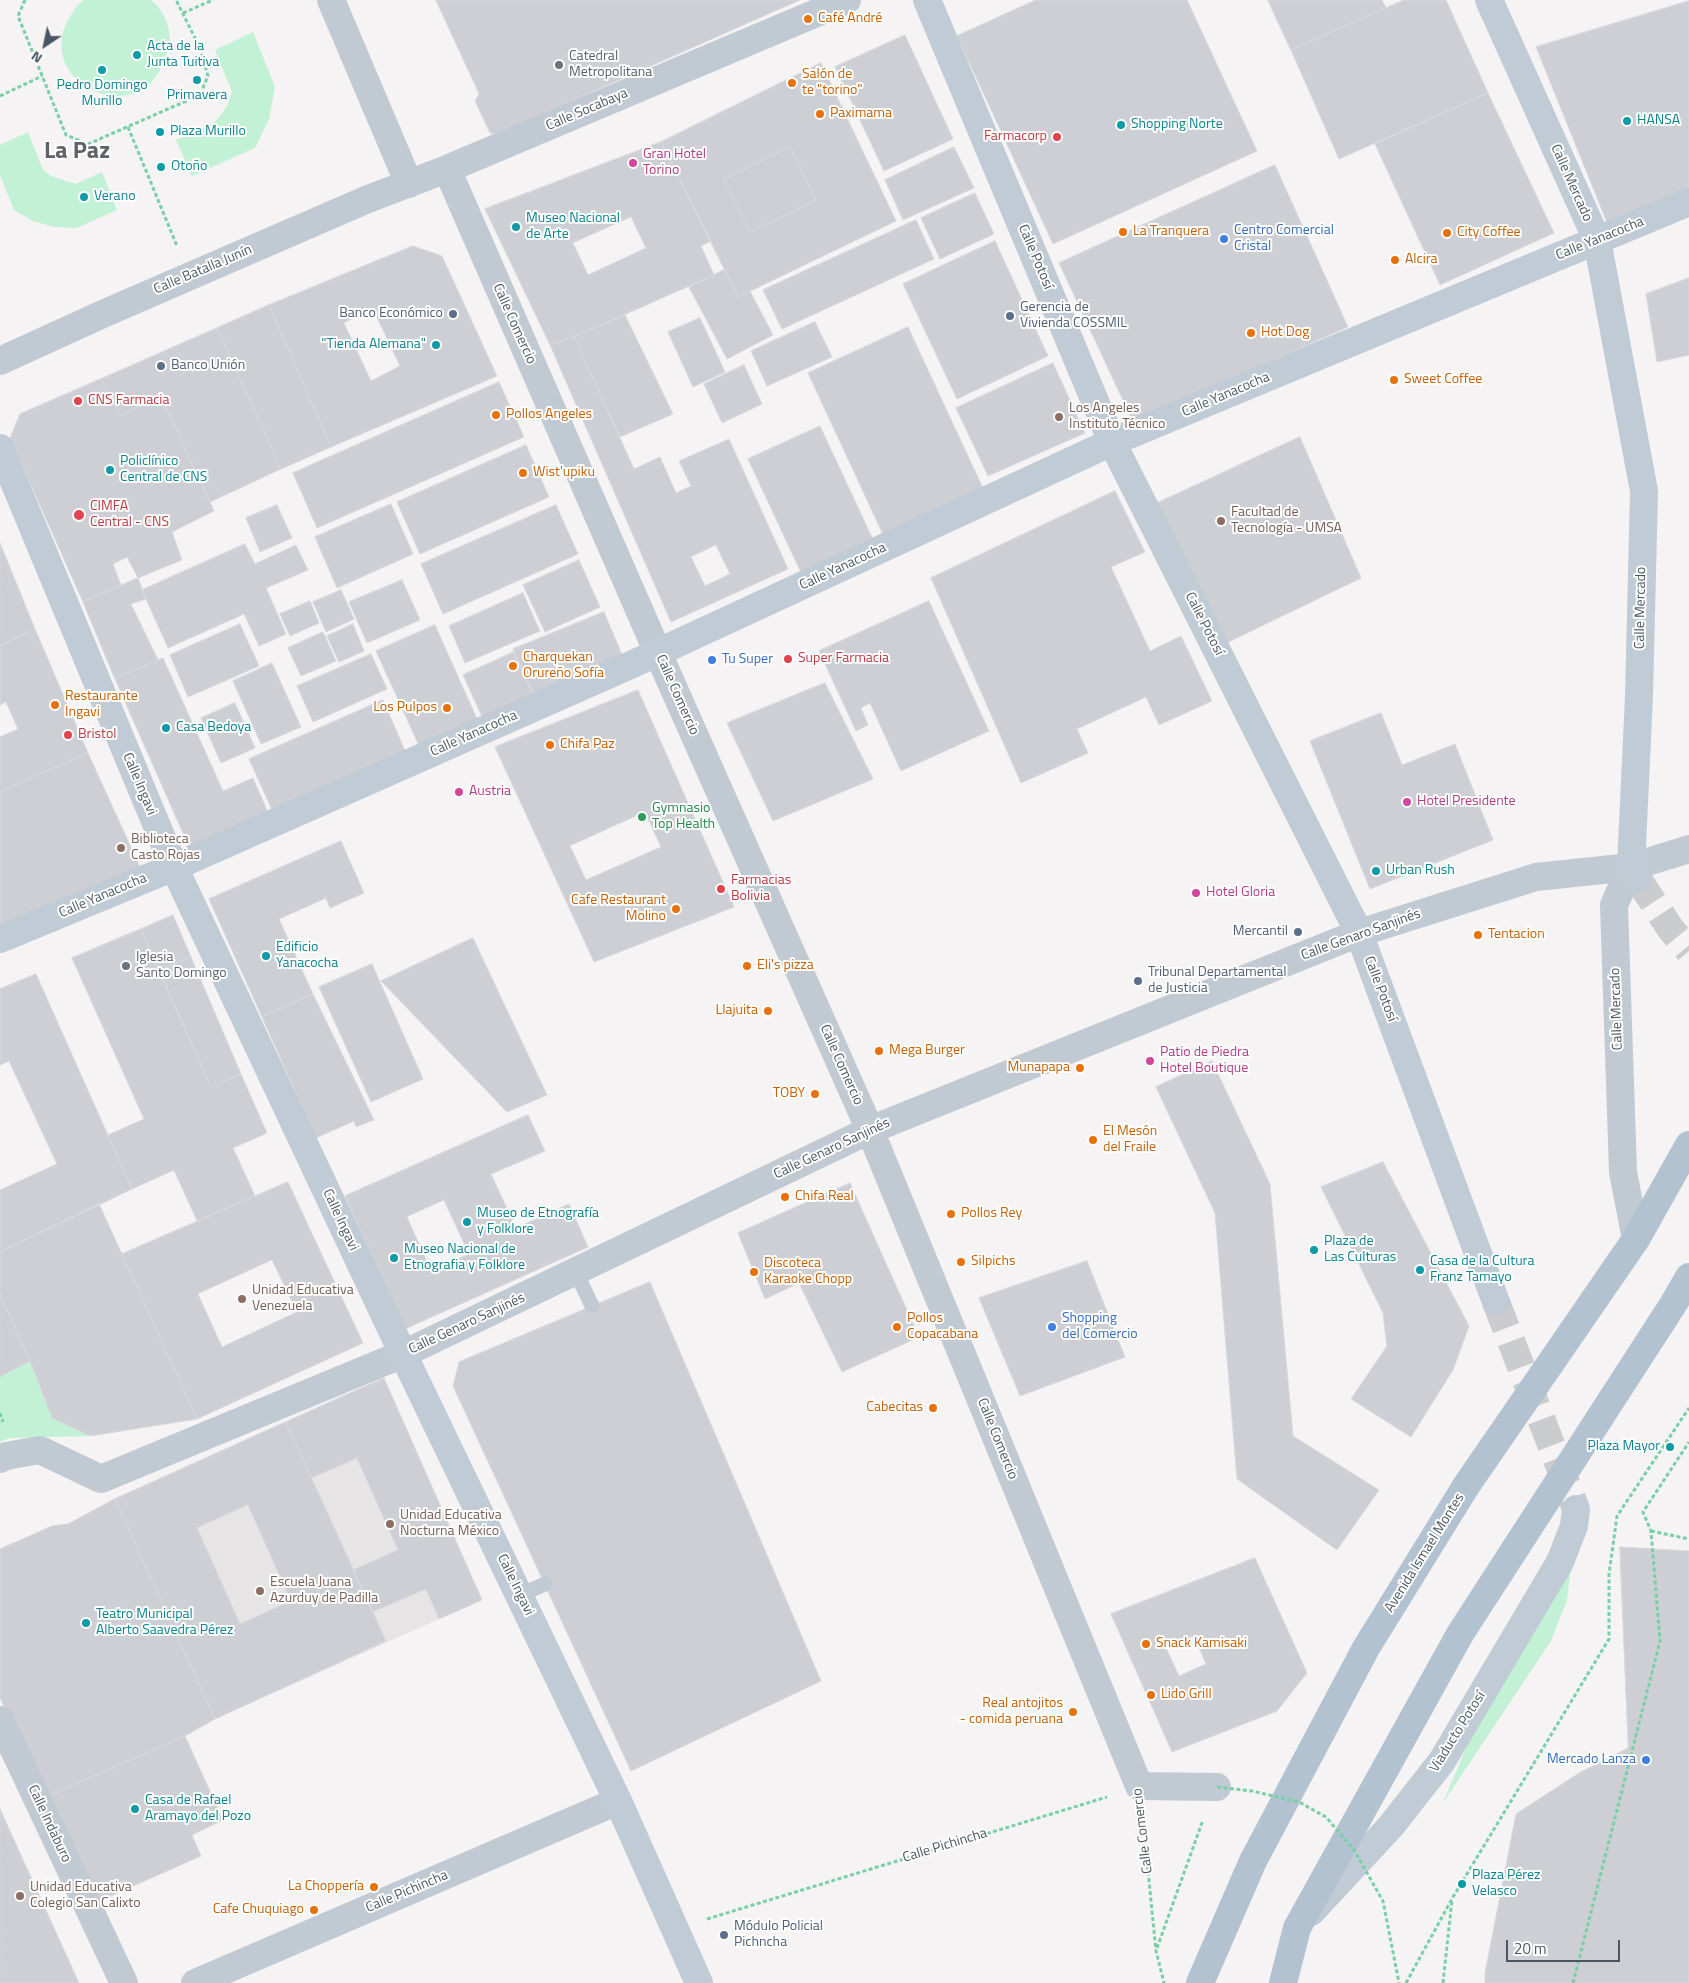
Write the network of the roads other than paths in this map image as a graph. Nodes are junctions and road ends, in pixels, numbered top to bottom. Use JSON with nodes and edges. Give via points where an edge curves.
{"nodes":[{"id":1,"x":330,"y":0,"type":"edge"},
{"id":2,"x":847,"y":0,"type":"edge"},
{"id":3,"x":928,"y":0,"type":"edge"},
{"id":4,"x":1489,"y":0,"type":"edge"},
{"id":5,"x":447,"y":169,"type":"junction"},
{"id":6,"x":409,"y":184,"type":"junction"},
{"id":7,"x":1689,"y":202,"type":"edge"},
{"id":8,"x":1597,"y":240,"type":"junction"},
{"id":9,"x":0,"y":361,"type":"edge"},
{"id":10,"x":1112,"y":442,"type":"junction"},
{"id":11,"x":0,"y":448,"type":"edge"},
{"id":12,"x":658,"y":653,"type":"junction"},
{"id":13,"x":1689,"y":849,"type":"edge"},
{"id":14,"x":174,"y":867,"type":"junction"},
{"id":15,"x":1634,"y":873,"type":"junction"},
{"id":16,"x":1359,"y":933,"type":"junction"},
{"id":17,"x":0,"y":939,"type":"edge"},
{"id":18,"x":870,"y":1130,"type":"junction"},
{"id":19,"x":1689,"y":1145,"type":"edge"},
{"id":20,"x":1636,"y":1239,"type":"junction"},
{"id":21,"x":576,"y":1272,"type":"junction"},
{"id":22,"x":1689,"y":1276,"type":"edge"},
{"id":23,"x":1496,"y":1302,"type":"tunnel mouth"},
{"id":24,"x":592,"y":1306,"type":"dead end"},
{"id":25,"x":403,"y":1354,"type":"junction"},
{"id":26,"x":0,"y":1459,"type":"edge"},
{"id":27,"x":1576,"y":1509,"type":"tunnel mouth"},
{"id":28,"x":545,"y":1584,"type":"dead end"},
{"id":29,"x":520,"y":1595,"type":"junction"},
{"id":30,"x":0,"y":1720,"type":"edge"},
{"id":31,"x":1212,"y":1787,"type":"road end"},
{"id":32,"x":618,"y":1802,"type":"junction"},
{"id":33,"x":1297,"y":1928,"type":"junction"},
{"id":34,"x":124,"y":1983,"type":"edge"},
{"id":35,"x":195,"y":1983,"type":"edge"},
{"id":36,"x":699,"y":1983,"type":"edge"},
{"id":37,"x":1200,"y":1983,"type":"edge"},
{"id":38,"x":1283,"y":1983,"type":"edge"}],
"edges":[{"from":1,"to":6,"type":"street"},
{"from":2,"to":5,"type":"street","name":"Calle Socabaya"},
{"from":3,"to":10,"type":"street","name":"Calle Potosí"},
{"from":4,"to":8,"type":"street","name":"Calle Mercado"},
{"from":5,"to":6,"type":"street","name":"Calle Socabaya"},
{"from":5,"to":12,"type":"street","name":"Calle Comercio"},
{"from":6,"to":9,"type":"street","name":"Calle Batalla Junín","via":[[332,214]]},
{"from":7,"to":8,"type":"street","name":"Calle Yanacocha"},
{"from":8,"to":10,"type":"street","name":"Calle Yanacocha"},
{"from":8,"to":15,"type":"street","name":"Calle Mercado","via":[[1644,491]]},
{"from":10,"to":12,"type":"street","name":"Calle Yanacocha"},
{"from":10,"to":16,"type":"street","name":"Calle Potosí"},
{"from":11,"to":14,"type":"street","name":"Calle Ingavi"},
{"from":12,"to":14,"type":"street","name":"Calle Yanacocha"},
{"from":12,"to":18,"type":"street","name":"Calle Comercio"},
{"from":13,"to":15,"type":"street","name":"Calle Genaro Sanjinés"},
{"from":14,"to":17,"type":"street","name":"Calle Yanacocha"},
{"from":14,"to":25,"type":"street","name":"Calle Ingavi"},
{"from":15,"to":16,"type":"street","name":"Calle Genaro Sanjinés","via":[[1536,877]]},
{"from":15,"to":20,"type":"street","name":"Calle Mercado","via":[[1614,905],[1623,1172]]},
{"from":16,"to":18,"type":"street","name":"Calle Genaro Sanjinés"},
{"from":16,"to":23,"type":"street","name":"Calle Potosí"},
{"from":18,"to":21,"type":"street","name":"Calle Genaro Sanjinés"},
{"from":18,"to":31,"type":"street","name":"Calle Comercio","via":[[1139,1786]]},
{"from":19,"to":20,"type":"main road","name":"Avenida Ismael Montes"},
{"from":20,"to":37,"type":"main road","name":"Avenida Ismael Montes","via":[[1466,1486],[1366,1648],[1253,1861]]},
{"from":21,"to":24,"type":"lane"},
{"from":21,"to":25,"type":"street","name":"Calle Genaro Sanjinés"},
{"from":22,"to":33,"type":"main road","via":[[1460,1634]]},
{"from":25,"to":26,"type":"street","name":"Calle Genaro Sanjinés","via":[[101,1479],[40,1450]]},
{"from":25,"to":29,"type":"street","name":"Calle Ingavi"},
{"from":27,"to":33,"type":"street","name":"Viaducto Potosí","via":[[1574,1526],[1560,1562],[1442,1761],[1391,1826]]},
{"from":28,"to":29,"type":"lane"},
{"from":29,"to":32,"type":"street","name":"Calle Ingavi"},
{"from":30,"to":34,"type":"street","name":"Calle Indaburo"},
{"from":32,"to":35,"type":"street","name":"Calle Pichincha"},
{"from":32,"to":36,"type":"street","name":"Calle Ingavi"},
{"from":33,"to":38,"type":"main road"}]}
